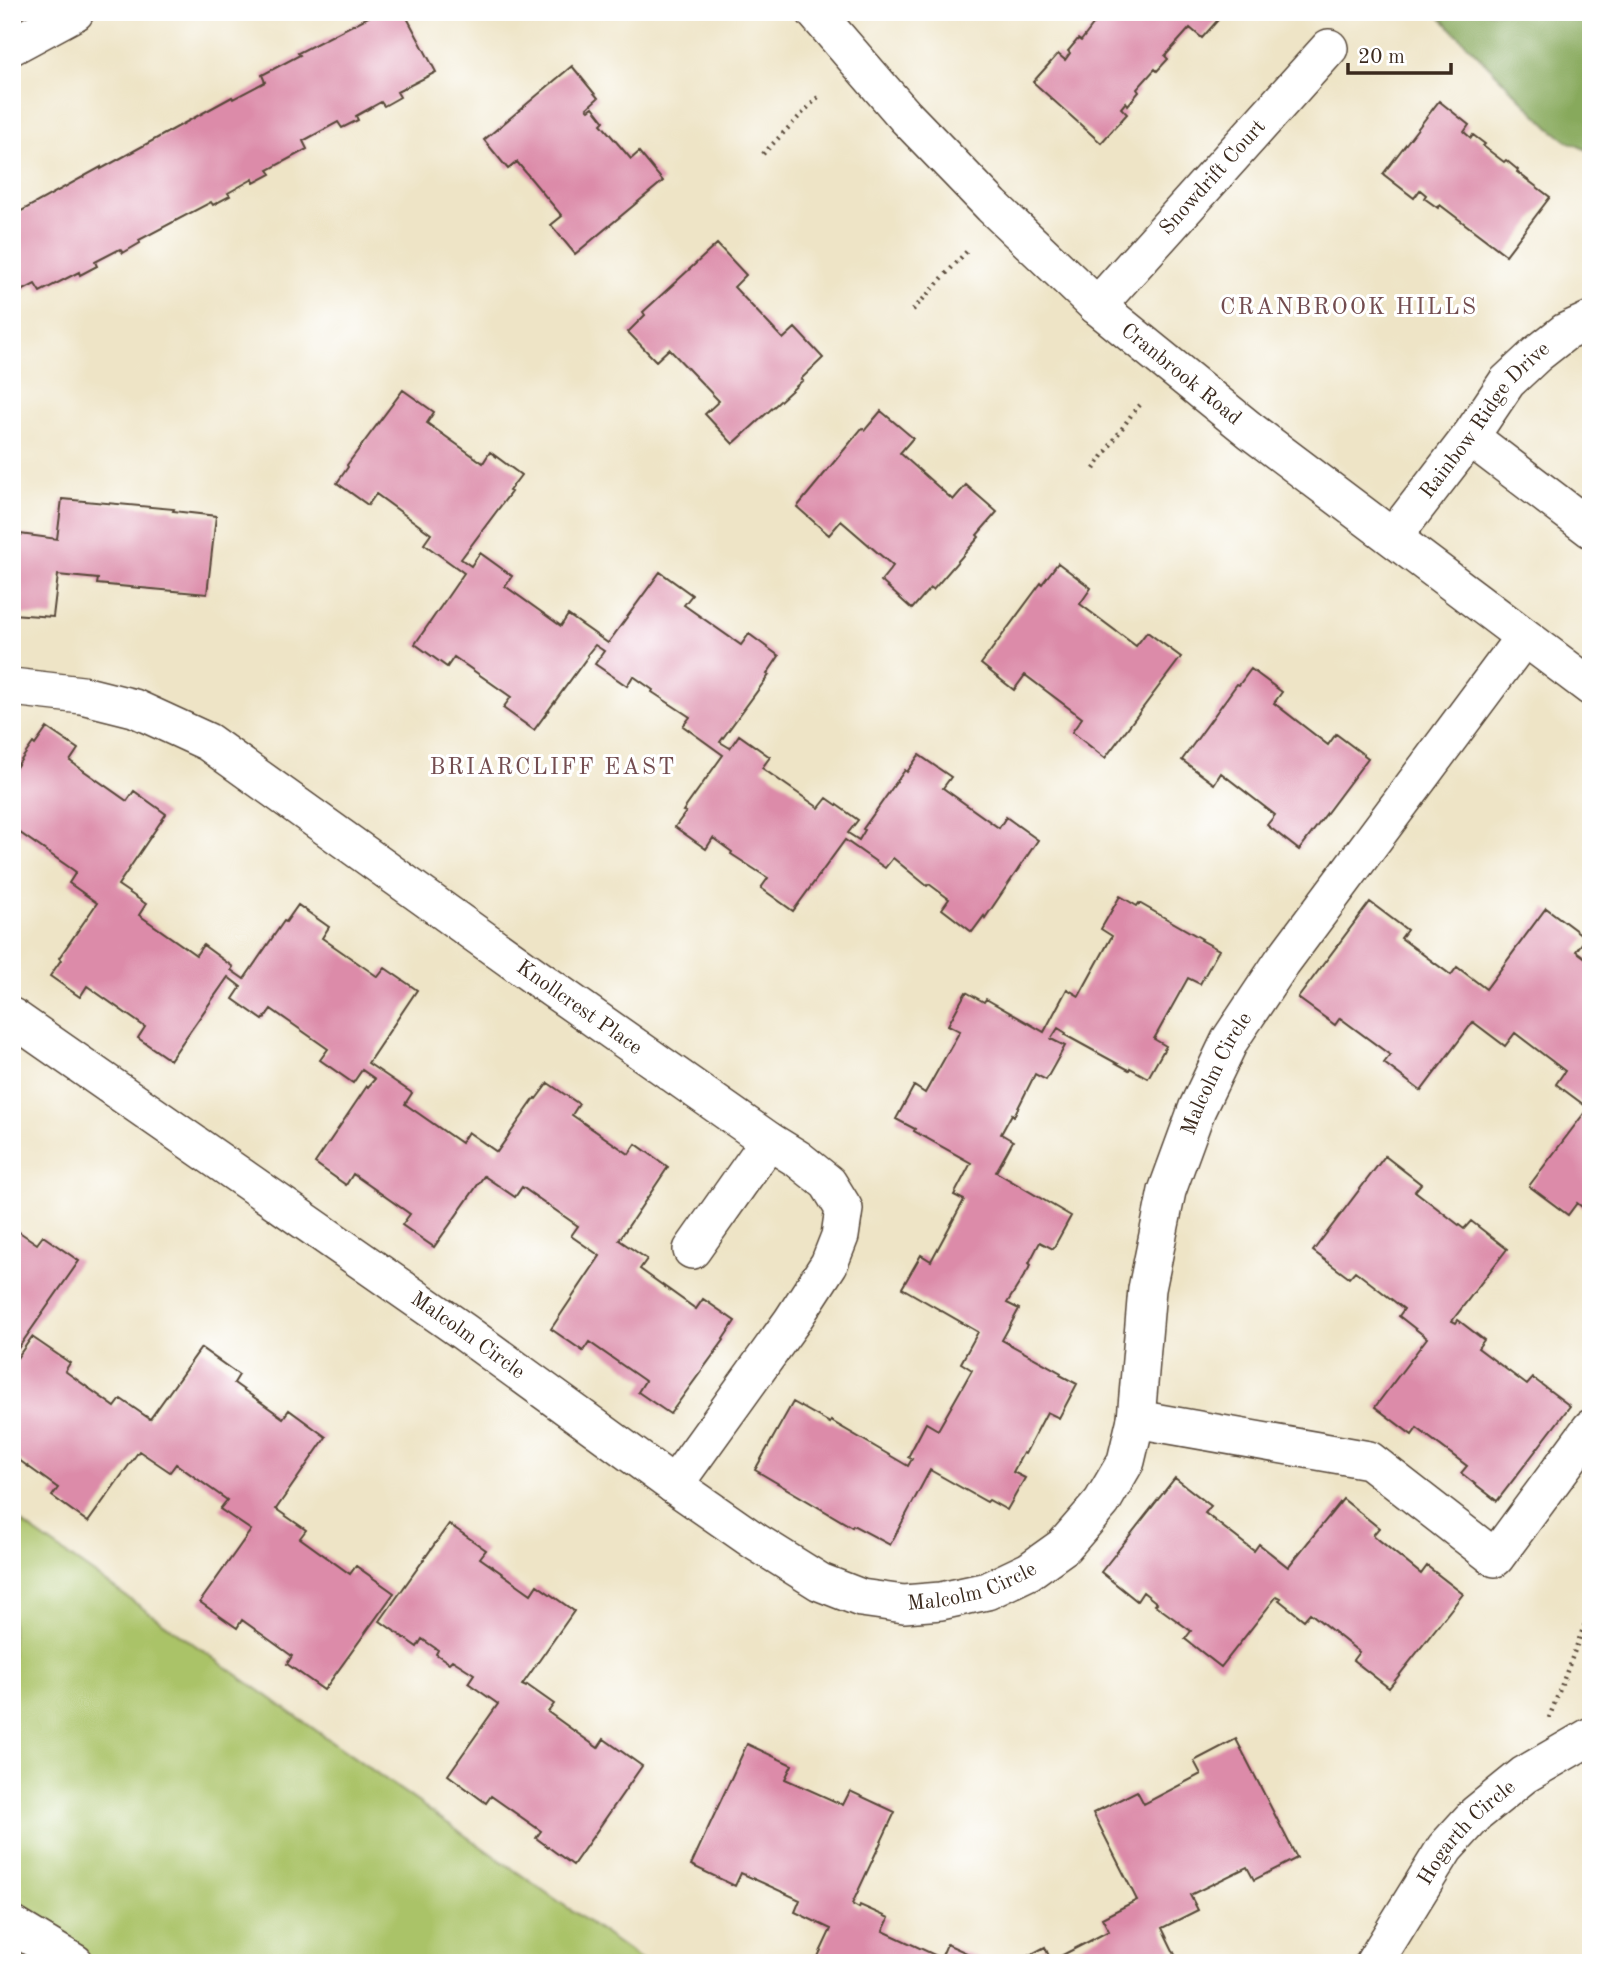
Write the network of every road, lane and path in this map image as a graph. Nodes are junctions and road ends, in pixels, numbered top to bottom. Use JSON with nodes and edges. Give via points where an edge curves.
{"nodes":[{"id":1,"x":75,"y":12,"type":"edge"},
{"id":2,"x":815,"y":12,"type":"edge"},
{"id":3,"x":12,"y":47,"type":"edge"},
{"id":4,"x":1329,"y":48,"type":"dead end"},
{"id":5,"x":820,"y":95,"type":"dead end"},
{"id":6,"x":763,"y":154,"type":"dead end"},
{"id":7,"x":967,"y":251,"type":"dead end"},
{"id":8,"x":1097,"y":306,"type":"junction"},
{"id":9,"x":913,"y":310,"type":"dead end"},
{"id":10,"x":1591,"y":320,"type":"edge"},
{"id":11,"x":1140,"y":405,"type":"dead end"},
{"id":12,"x":1469,"y":437,"type":"junction"},
{"id":13,"x":1094,"y":468,"type":"dead end"},
{"id":14,"x":1591,"y":529,"type":"edge"},
{"id":15,"x":1393,"y":537,"type":"junction"},
{"id":16,"x":1524,"y":637,"type":"junction"},
{"id":17,"x":12,"y":687,"type":"edge"},
{"id":18,"x":1591,"y":687,"type":"edge"},
{"id":19,"x":12,"y":1017,"type":"edge"},
{"id":20,"x":769,"y":1141,"type":"junction"},
{"id":21,"x":692,"y":1250,"type":"dead end"},
{"id":22,"x":1136,"y":1419,"type":"junction"},
{"id":23,"x":1591,"y":1429,"type":"edge"},
{"id":24,"x":674,"y":1485,"type":"junction"},
{"id":25,"x":1591,"y":1608,"type":"edge"},
{"id":26,"x":1591,"y":1736,"type":"edge"},
{"id":27,"x":1542,"y":1764,"type":"junction"},
{"id":28,"x":12,"y":1925,"type":"edge"},
{"id":29,"x":75,"y":1963,"type":"edge"},
{"id":30,"x":1374,"y":1963,"type":"edge"}],
"edges":[{"from":1,"to":3,"type":"street"},
{"from":2,"to":8,"type":"street","name":"Cranbrook Road","via":[[905,116]]},
{"from":4,"to":8,"type":"street","name":"Snowdrift Court"},
{"from":5,"to":6,"type":"path"},
{"from":7,"to":9,"type":"path"},
{"from":8,"to":15,"type":"street","name":"Cranbrook Road","via":[[1251,431]]},
{"from":10,"to":12,"type":"street","name":"Rainbow Ridge Drive","via":[[1536,354],[1507,382]]},
{"from":11,"to":13,"type":"path"},
{"from":12,"to":14,"type":"street"},
{"from":12,"to":15,"type":"street","name":"Rainbow Ridge Drive"},
{"from":15,"to":16,"type":"street","name":"Cranbrook Road"},
{"from":16,"to":18,"type":"street","name":"Cranbrook Road"},
{"from":16,"to":22,"type":"street","name":"Malcolm Circle","via":[[1282,962],[1230,1040],[1197,1109],[1167,1191],[1147,1289]]},
{"from":17,"to":20,"type":"street","name":"Knollcrest Place","via":[[82,695],[134,708],[208,742]]},
{"from":19,"to":24,"type":"street","name":"Malcolm Circle"},
{"from":20,"to":21,"type":"street"},
{"from":20,"to":24,"type":"street","name":"Knollcrest Place","via":[[828,1183],[844,1209],[839,1236],[829,1265],[792,1321]]},
{"from":22,"to":23,"type":"street","via":[[1369,1460],[1495,1558]]},
{"from":22,"to":24,"type":"street","name":"Malcolm Circle","via":[[1126,1461],[1102,1502],[1064,1546],[1029,1571],[987,1591],[942,1601],[904,1604],[861,1598],[820,1582]]},
{"from":25,"to":27,"type":"path","via":[[1546,1725]]},
{"from":26,"to":27,"type":"street","name":"Hogarth Circle"},
{"from":27,"to":30,"type":"street","name":"Hogarth Circle","via":[[1476,1814],[1445,1848]]},
{"from":28,"to":29,"type":"street"}]}
